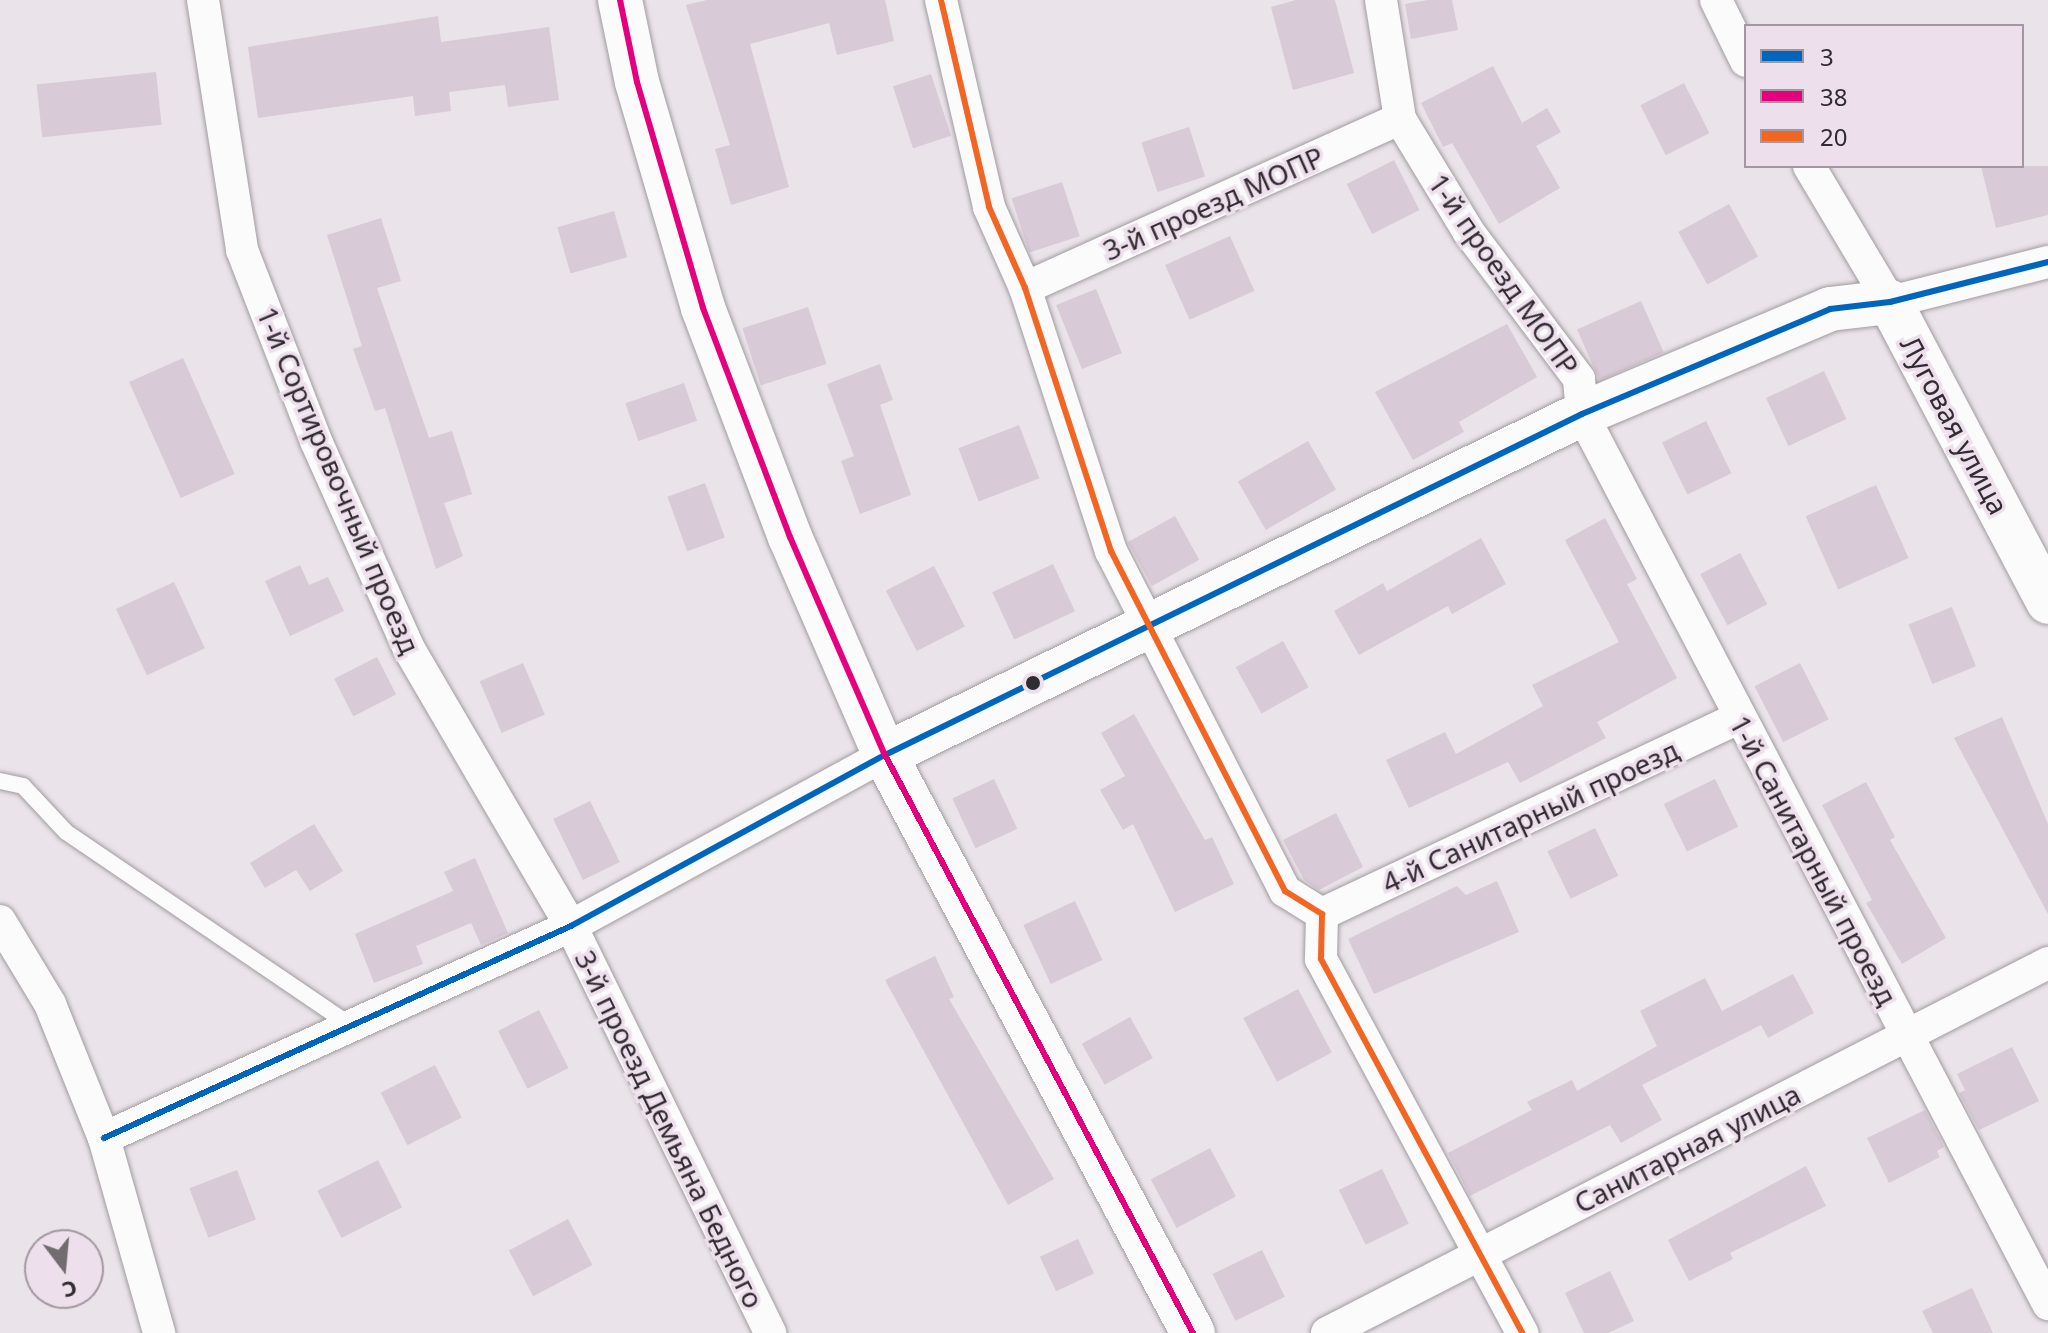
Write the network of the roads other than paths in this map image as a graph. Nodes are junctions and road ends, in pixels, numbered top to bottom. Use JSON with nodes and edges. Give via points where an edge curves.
{"nodes":[{"id":1,"x":203,"y":0,"type":"edge"},
{"id":2,"x":620,"y":0,"type":"edge"},
{"id":3,"x":941,"y":0,"type":"edge"},
{"id":4,"x":1381,"y":0,"type":"edge"},
{"id":5,"x":1716,"y":0,"type":"edge"},
{"id":6,"x":1744,"y":57,"type":"edge"},
{"id":7,"x":1400,"y":119,"type":"junction"},
{"id":8,"x":1810,"y":168,"type":"edge"},
{"id":9,"x":2048,"y":262,"type":"edge"},
{"id":10,"x":1025,"y":288,"type":"junction"},
{"id":11,"x":1890,"y":302,"type":"junction"},
{"id":12,"x":1582,"y":414,"type":"junction"},
{"id":13,"x":2048,"y":602,"type":"edge"},
{"id":14,"x":1148,"y":627,"type":"junction"},
{"id":15,"x":1738,"y":718,"type":"junction"},
{"id":16,"x":885,"y":755,"type":"junction"},
{"id":17,"x":0,"y":781,"type":"edge"},
{"id":18,"x":1322,"y":914,"type":"junction"},
{"id":19,"x":0,"y":921,"type":"edge"},
{"id":20,"x":571,"y":926,"type":"junction"},
{"id":21,"x":2048,"y":963,"type":"edge"},
{"id":22,"x":351,"y":1026,"type":"junction"},
{"id":23,"x":1907,"y":1035,"type":"junction"},
{"id":24,"x":104,"y":1138,"type":"junction"},
{"id":25,"x":1477,"y":1255,"type":"junction"},
{"id":26,"x":2048,"y":1304,"type":"edge"},
{"id":27,"x":159,"y":1333,"type":"edge"},
{"id":28,"x":770,"y":1333,"type":"edge"},
{"id":29,"x":1193,"y":1333,"type":"edge"},
{"id":30,"x":1327,"y":1333,"type":"edge"},
{"id":31,"x":1522,"y":1333,"type":"edge"}],
"edges":[{"from":1,"to":20,"type":"street","name":"1-й Сортировочный проезд","via":[[242,250],[316,441],[409,649]]},
{"from":2,"to":16,"type":"main road","via":[[637,82],[703,308],[790,537]]},
{"from":3,"to":10,"type":"street","via":[[989,207]]},
{"from":4,"to":7,"type":"street","name":"1-й проезд МОПР"},
{"from":5,"to":6,"type":"street"},
{"from":7,"to":10,"type":"street","name":"3-й проезд МОПР"},
{"from":7,"to":12,"type":"street","name":"1-й проезд МОПР","via":[[1468,231],[1579,379]]},
{"from":8,"to":11,"type":"street","name":"Луговая улица"},
{"from":9,"to":11,"type":"street"},
{"from":10,"to":14,"type":"street","via":[[1111,551]]},
{"from":11,"to":12,"type":"main road","via":[[1830,309]]},
{"from":11,"to":13,"type":"main road","name":"Луговая улица"},
{"from":12,"to":14,"type":"main road"},
{"from":12,"to":15,"type":"street","name":"1-й Санитарный проезд"},
{"from":14,"to":16,"type":"main road"},
{"from":14,"to":18,"type":"street","via":[[1285,891]]},
{"from":15,"to":18,"type":"street","name":"4-й Санитарный проезд"},
{"from":15,"to":23,"type":"street","name":"1-й Санитарный проезд"},
{"from":16,"to":20,"type":"street"},
{"from":16,"to":29,"type":"main road"},
{"from":17,"to":22,"type":"lane","via":[[23,786],[66,832]]},
{"from":18,"to":25,"type":"street","via":[[1321,959]]},
{"from":19,"to":24,"type":"street","via":[[50,1004]]},
{"from":20,"to":22,"type":"street"},
{"from":20,"to":28,"type":"street","name":"3-й проезд Демьяна Бедного"},
{"from":21,"to":23,"type":"street","name":"Санитарная улица"},
{"from":22,"to":24,"type":"street"},
{"from":23,"to":25,"type":"street","name":"Санитарная улица"},
{"from":23,"to":26,"type":"street","name":"1-й Санитарный проезд"},
{"from":24,"to":27,"type":"street"},
{"from":25,"to":30,"type":"street","name":"Санитарная улица"},
{"from":25,"to":31,"type":"street"}]}
